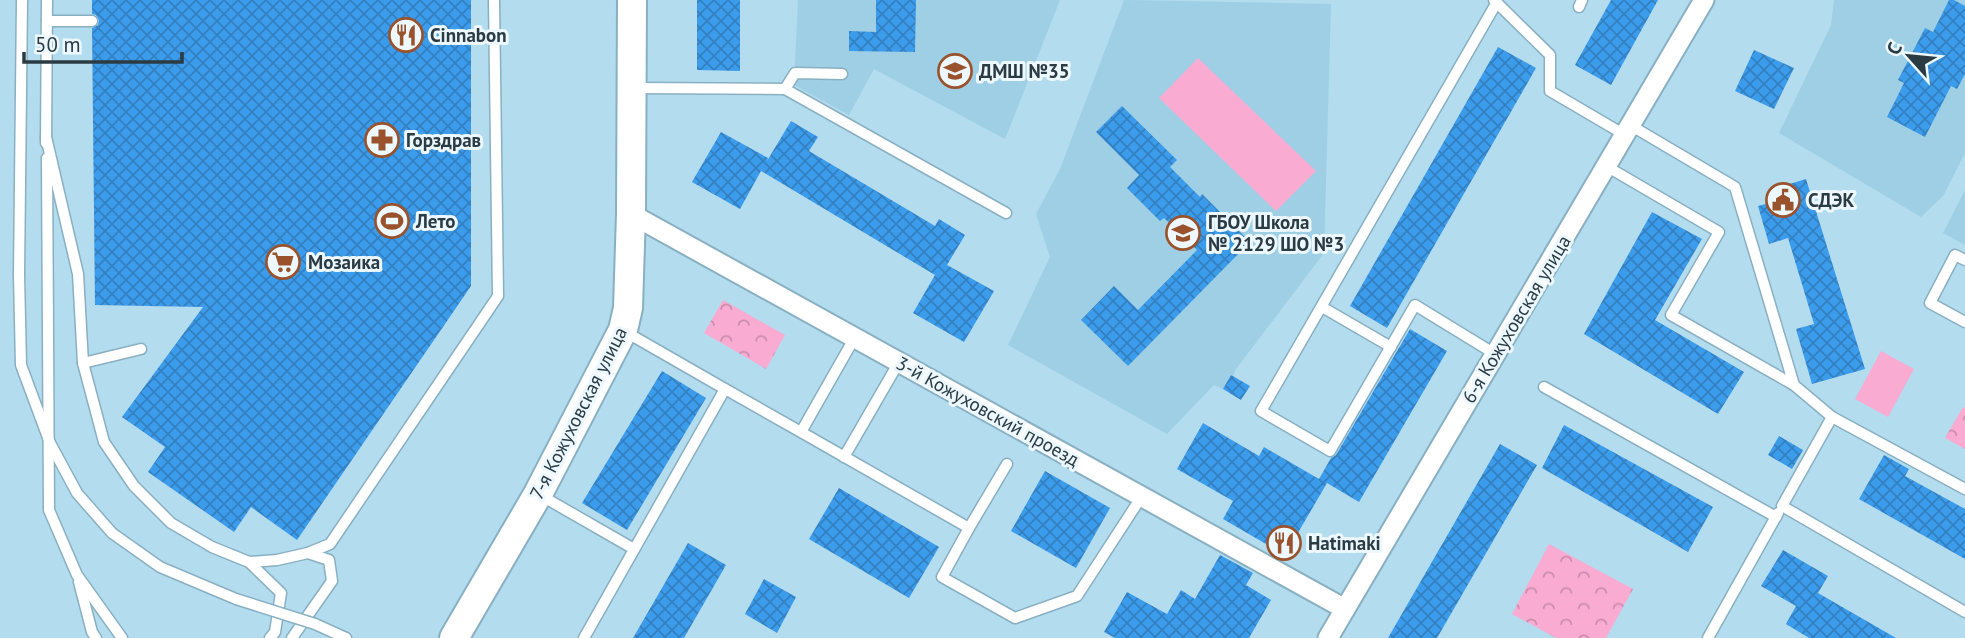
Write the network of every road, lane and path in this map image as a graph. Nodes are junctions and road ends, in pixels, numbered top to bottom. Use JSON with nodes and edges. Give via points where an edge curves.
{"nodes":[{"id":1,"x":22,"y":0,"type":"edge"},
{"id":2,"x":47,"y":0,"type":"edge"},
{"id":3,"x":494,"y":0,"type":"edge"},
{"id":4,"x":632,"y":0,"type":"edge"},
{"id":5,"x":1704,"y":0,"type":"edge"},
{"id":6,"x":1495,"y":1,"type":"edge"},
{"id":7,"x":47,"y":21,"type":"junction"},
{"id":8,"x":92,"y":21,"type":"dead end"},
{"id":9,"x":842,"y":74,"type":"dead end"},
{"id":10,"x":632,"y":88,"type":"junction"},
{"id":11,"x":785,"y":89,"type":"junction"},
{"id":12,"x":1627,"y":130,"type":"junction"},
{"id":13,"x":46,"y":137,"type":"junction"},
{"id":14,"x":1606,"y":166,"type":"junction"},
{"id":15,"x":1006,"y":213,"type":"dead end"},
{"id":16,"x":631,"y":214,"type":"junction"},
{"id":17,"x":1965,"y":260,"type":"edge"},
{"id":18,"x":1322,"y":307,"type":"junction"},
{"id":19,"x":1965,"y":322,"type":"edge"},
{"id":20,"x":623,"y":331,"type":"junction"},
{"id":21,"x":855,"y":337,"type":"junction"},
{"id":22,"x":1391,"y":347,"type":"junction"},
{"id":23,"x":141,"y":349,"type":"dead end"},
{"id":24,"x":1495,"y":354,"type":"junction"},
{"id":25,"x":899,"y":362,"type":"junction"},
{"id":26,"x":83,"y":363,"type":"junction"},
{"id":27,"x":1794,"y":386,"type":"junction"},
{"id":28,"x":1544,"y":387,"type":"dead end"},
{"id":29,"x":725,"y":389,"type":"junction"},
{"id":30,"x":1832,"y":417,"type":"junction"},
{"id":31,"x":801,"y":432,"type":"junction"},
{"id":32,"x":50,"y":443,"type":"junction"},
{"id":33,"x":844,"y":457,"type":"junction"},
{"id":34,"x":1007,"y":464,"type":"dead end"},
{"id":35,"x":1965,"y":489,"type":"edge"},
{"id":36,"x":538,"y":494,"type":"junction"},
{"id":37,"x":1142,"y":496,"type":"junction"},
{"id":38,"x":1782,"y":506,"type":"junction"},
{"id":39,"x":1776,"y":517,"type":"junction"},
{"id":40,"x":969,"y":528,"type":"junction"},
{"id":41,"x":634,"y":549,"type":"junction"},
{"id":42,"x":308,"y":553,"type":"junction"},
{"id":43,"x":249,"y":562,"type":"junction"},
{"id":44,"x":77,"y":575,"type":"junction"},
{"id":45,"x":1345,"y":608,"type":"junction"},
{"id":46,"x":1965,"y":612,"type":"edge"},
{"id":47,"x":96,"y":638,"type":"edge"},
{"id":48,"x":122,"y":638,"type":"edge"},
{"id":49,"x":270,"y":638,"type":"edge"},
{"id":50,"x":292,"y":638,"type":"edge"},
{"id":51,"x":346,"y":638,"type":"edge"},
{"id":52,"x":454,"y":638,"type":"edge"},
{"id":53,"x":584,"y":638,"type":"edge"},
{"id":54,"x":1328,"y":638,"type":"edge"},
{"id":55,"x":1708,"y":638,"type":"edge"}],
"edges":[{"from":1,"to":32,"type":"lane","via":[[21,365]]},
{"from":2,"to":7,"type":"lane"},
{"from":3,"to":42,"type":"lane","via":[[498,296],[330,544]]},
{"from":4,"to":10,"type":"street","name":"7-я Кожуховская улица"},
{"from":5,"to":12,"type":"street","name":"6-я Кожуховская улица"},
{"from":6,"to":12,"type":"lane","via":[[1550,55],[1550,91]]},
{"from":6,"to":18,"type":"lane"},
{"from":7,"to":8,"type":"lane"},
{"from":7,"to":13,"type":"lane"},
{"from":9,"to":11,"type":"lane","via":[[795,73]]},
{"from":10,"to":11,"type":"lane"},
{"from":10,"to":16,"type":"street","name":"7-я Кожуховская улица"},
{"from":11,"to":15,"type":"lane"},
{"from":12,"to":14,"type":"street","name":"6-я Кожуховская улица"},
{"from":12,"to":27,"type":"lane","via":[[1735,187]]},
{"from":13,"to":26,"type":"lane","via":[[78,274]]},
{"from":13,"to":32,"type":"lane"},
{"from":14,"to":24,"type":"street","name":"6-я Кожуховская улица"},
{"from":14,"to":27,"type":"lane","via":[[1719,232],[1671,315]]},
{"from":16,"to":20,"type":"street","name":"7-я Кожуховская улица"},
{"from":16,"to":21,"type":"street","name":"3-й Кожуховский проезд"},
{"from":17,"to":19,"type":"lane","via":[[1955,255],[1930,303]]},
{"from":18,"to":22,"type":"lane"},
{"from":18,"to":22,"type":"lane","via":[[1261,411],[1330,451]]},
{"from":20,"to":29,"type":"lane"},
{"from":20,"to":36,"type":"street","name":"7-я Кожуховская улица"},
{"from":21,"to":25,"type":"street","name":"3-й Кожуховский проезд"},
{"from":21,"to":31,"type":"lane"},
{"from":22,"to":24,"type":"lane","via":[[1415,305]]},
{"from":23,"to":26,"type":"lane"},
{"from":24,"to":45,"type":"street","name":"6-я Кожуховская улица"},
{"from":25,"to":33,"type":"lane"},
{"from":25,"to":37,"type":"street","name":"3-й Кожуховский проезд"},
{"from":26,"to":43,"type":"lane","via":[[104,442],[134,486],[171,523]]},
{"from":27,"to":30,"type":"lane"},
{"from":28,"to":39,"type":"lane"},
{"from":29,"to":31,"type":"lane"},
{"from":29,"to":41,"type":"lane"},
{"from":30,"to":35,"type":"lane"},
{"from":30,"to":38,"type":"lane"},
{"from":31,"to":33,"type":"lane"},
{"from":32,"to":44,"type":"lane","via":[[50,510]]},
{"from":32,"to":51,"type":"lane","bridge":true,"via":[[77,493],[112,533],[160,567]]},
{"from":33,"to":40,"type":"lane"},
{"from":34,"to":40,"type":"lane"},
{"from":36,"to":41,"type":"lane"},
{"from":36,"to":52,"type":"street","name":"7-я Кожуховская улица"},
{"from":37,"to":40,"type":"lane","via":[[1077,596],[1015,618],[942,577]]},
{"from":37,"to":45,"type":"street","name":"3-й Кожуховский проезд"},
{"from":38,"to":39,"type":"lane"},
{"from":38,"to":46,"type":"lane"},
{"from":39,"to":55,"type":"lane"},
{"from":41,"to":53,"type":"lane"},
{"from":42,"to":43,"type":"lane"},
{"from":42,"to":50,"type":"lane","via":[[329,560],[332,581]]},
{"from":43,"to":49,"type":"lane","via":[[281,593]]},
{"from":44,"to":47,"type":"lane"},
{"from":44,"to":48,"type":"lane"},
{"from":45,"to":54,"type":"street","name":"6-я Кожуховская улица"}]}
